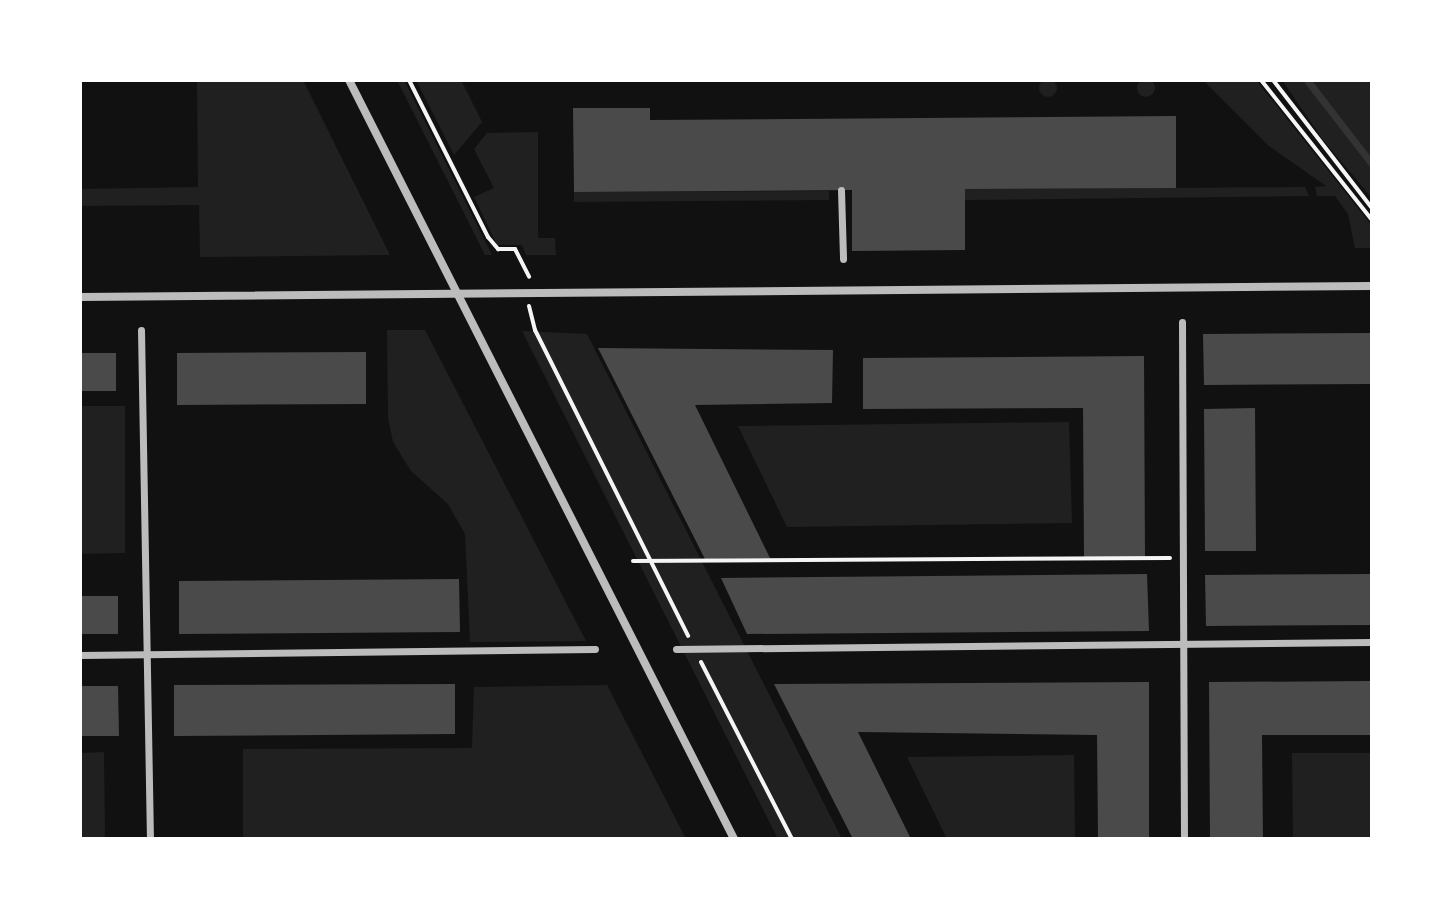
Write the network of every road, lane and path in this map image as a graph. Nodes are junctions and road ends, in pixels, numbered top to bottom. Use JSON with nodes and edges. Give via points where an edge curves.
{"nodes":[{"id":1,"x":349,"y":80,"type":"edge"},
{"id":2,"x":409,"y":80,"type":"edge"},
{"id":3,"x":1261,"y":80,"type":"edge"},
{"id":4,"x":1273,"y":80,"type":"edge"},
{"id":5,"x":841,"y":190,"type":"dead end"},
{"id":6,"x":1372,"y":208,"type":"edge"},
{"id":7,"x":1372,"y":220,"type":"edge"},
{"id":8,"x":843,"y":259,"type":"dead end"},
{"id":9,"x":1372,"y":286,"type":"edge"},
{"id":10,"x":528,"y":292,"type":"junction"},
{"id":11,"x":457,"y":293,"type":"junction"},
{"id":12,"x":80,"y":297,"type":"edge"},
{"id":13,"x":1182,"y":322,"type":"dead end"},
{"id":14,"x":141,"y":330,"type":"dead end"},
{"id":15,"x":1182,"y":557,"type":"junction"},
{"id":16,"x":633,"y":561,"type":"dead end"},
{"id":17,"x":649,"y":561,"type":"junction"},
{"id":18,"x":1372,"y":642,"type":"edge"},
{"id":19,"x":1183,"y":644,"type":"junction"},
{"id":20,"x":694,"y":648,"type":"junction"},
{"id":21,"x":595,"y":649,"type":"dead end"},
{"id":22,"x":676,"y":649,"type":"dead end"},
{"id":23,"x":147,"y":654,"type":"junction"},
{"id":24,"x":80,"y":655,"type":"edge"},
{"id":25,"x":150,"y":839,"type":"edge"},
{"id":26,"x":734,"y":839,"type":"edge"},
{"id":27,"x":792,"y":839,"type":"edge"},
{"id":28,"x":1184,"y":839,"type":"edge"}],
"edges":[{"from":1,"to":11,"type":"street"},
{"from":2,"to":10,"type":"path","via":[[488,237],[498,249],[515,249],[529,272]]},
{"from":3,"to":7,"type":"path"},
{"from":4,"to":6,"type":"path"},
{"from":5,"to":8,"type":"street"},
{"from":9,"to":10,"type":"street"},
{"from":10,"to":11,"type":"street"},
{"from":10,"to":17,"type":"path","via":[[535,330]]},
{"from":11,"to":12,"type":"street"},
{"from":11,"to":26,"type":"street"},
{"from":13,"to":15,"type":"street"},
{"from":14,"to":23,"type":"street"},
{"from":15,"to":17,"type":"path"},
{"from":15,"to":19,"type":"street"},
{"from":16,"to":17,"type":"path"},
{"from":17,"to":20,"type":"path"},
{"from":18,"to":19,"type":"street"},
{"from":19,"to":20,"type":"street"},
{"from":19,"to":28,"type":"street"},
{"from":20,"to":22,"type":"street"},
{"from":20,"to":27,"type":"path"},
{"from":21,"to":23,"type":"street"},
{"from":23,"to":24,"type":"street"},
{"from":23,"to":25,"type":"street"}]}
